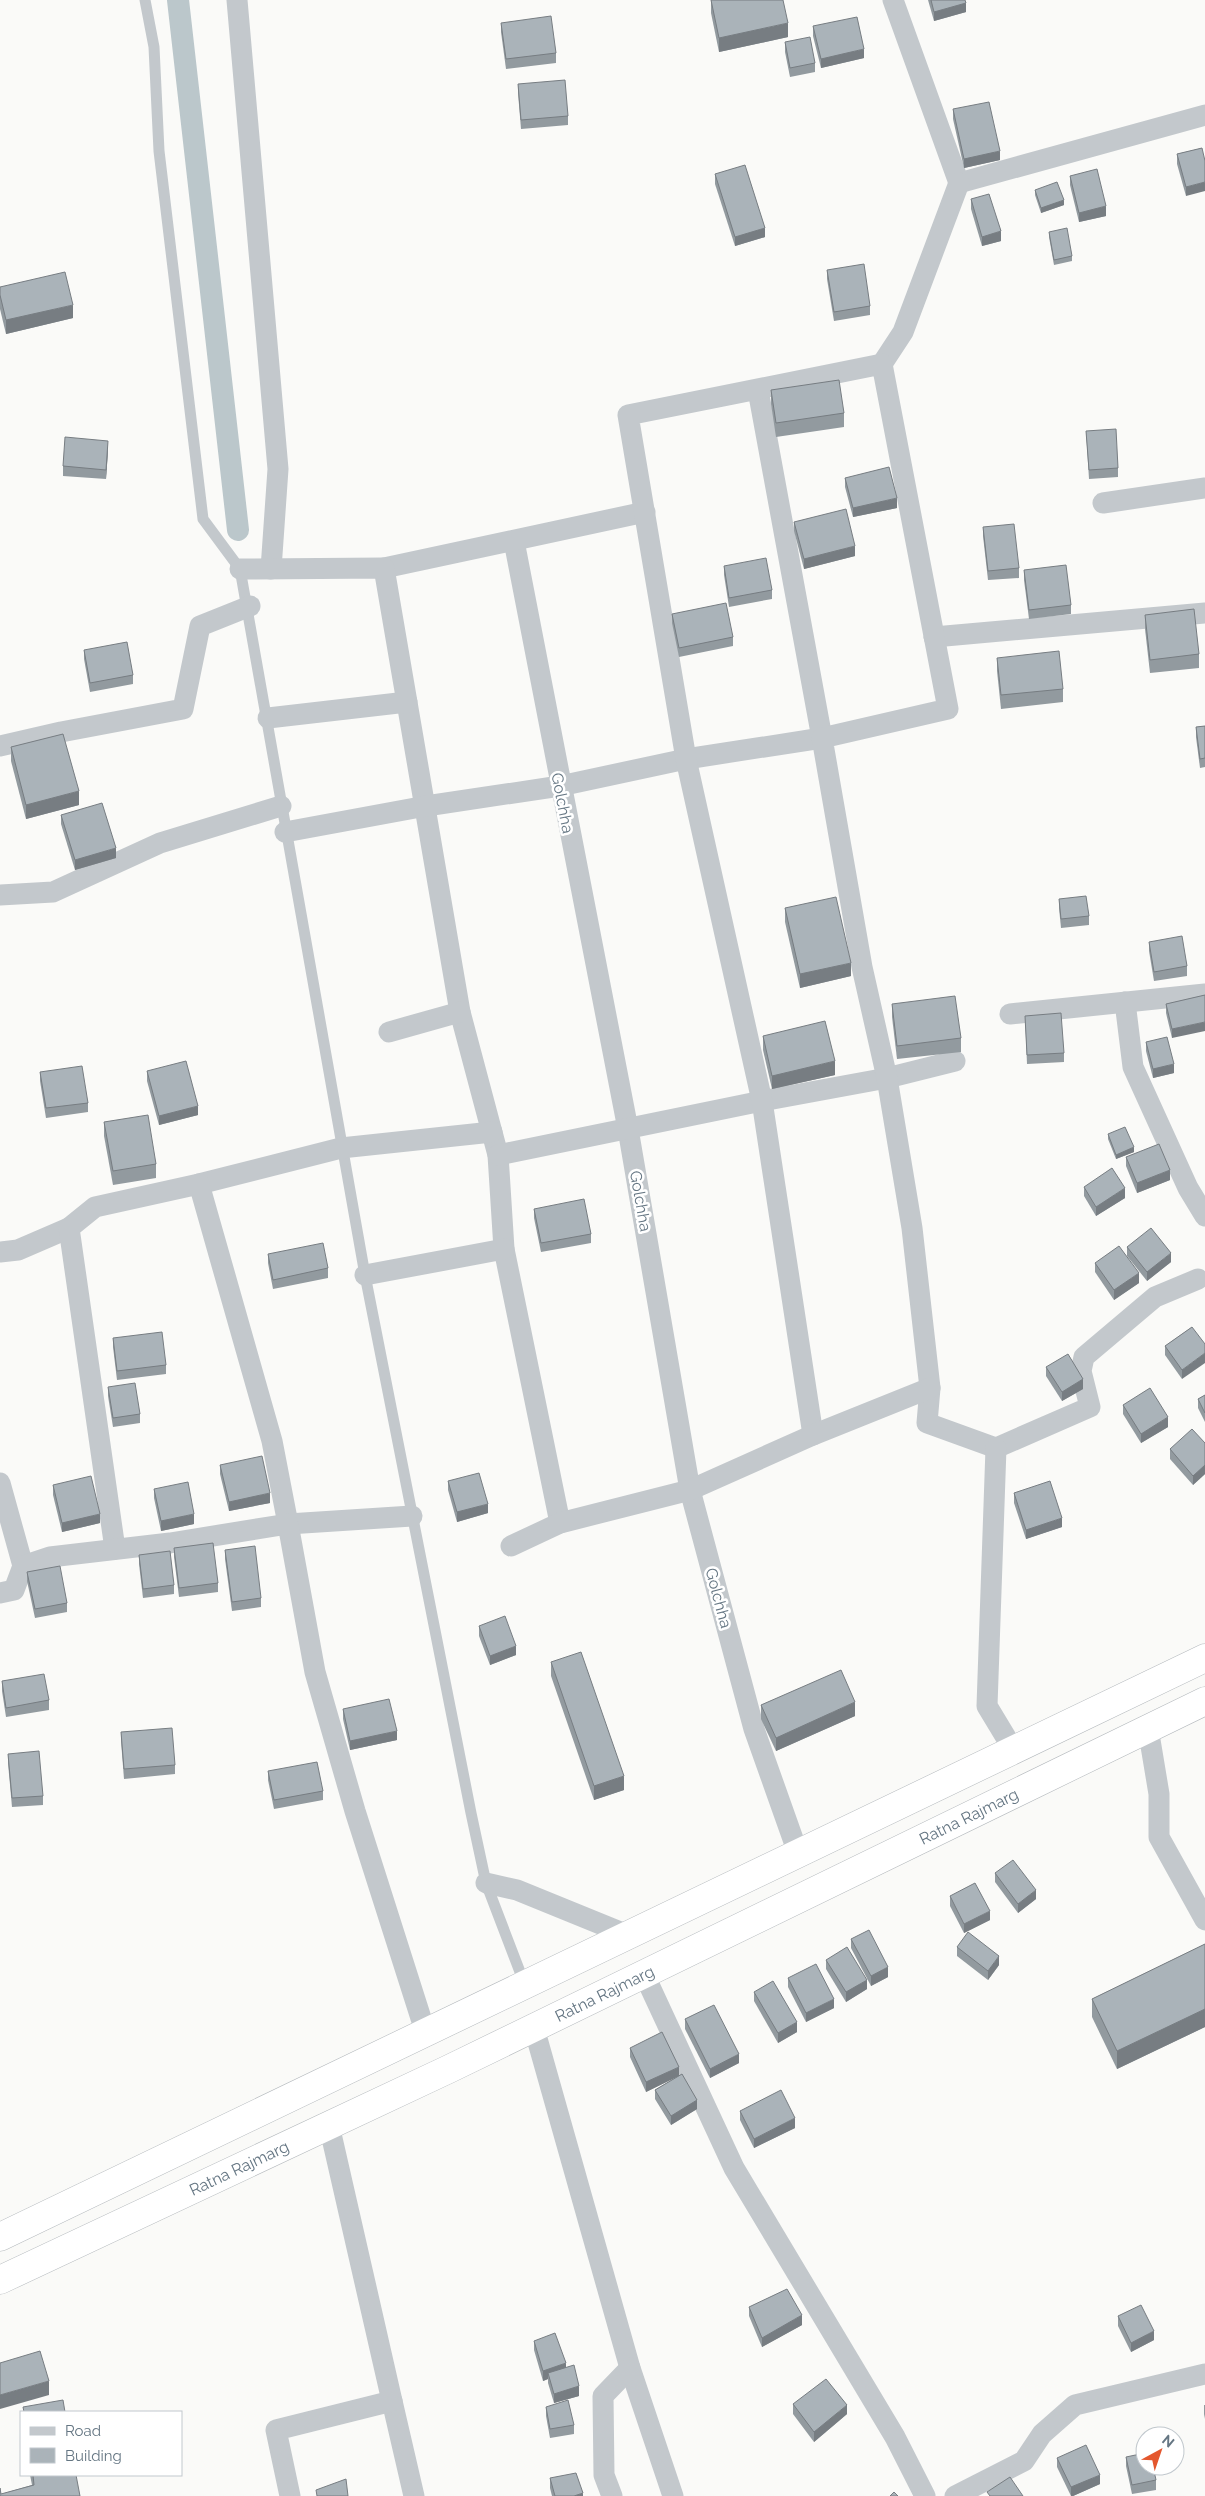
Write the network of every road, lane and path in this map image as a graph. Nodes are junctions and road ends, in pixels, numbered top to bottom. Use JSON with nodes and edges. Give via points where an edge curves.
{"nodes":[{"id":1,"x":145,"y":0,"type":"edge"},
{"id":2,"x":238,"y":0,"type":"edge"},
{"id":3,"x":892,"y":0,"type":"edge"},
{"id":4,"x":1205,"y":115,"type":"edge"},
{"id":5,"x":959,"y":183,"type":"junction"},
{"id":6,"x":882,"y":364,"type":"junction"},
{"id":7,"x":758,"y":390,"type":"junction"},
{"id":8,"x":1205,"y":488,"type":"edge"},
{"id":9,"x":1103,"y":503,"type":"dead end"},
{"id":10,"x":645,"y":512,"type":"junction"},
{"id":11,"x":514,"y":541,"type":"junction"},
{"id":12,"x":271,"y":568,"type":"junction"},
{"id":13,"x":384,"y":568,"type":"junction"},
{"id":14,"x":240,"y":569,"type":"junction"},
{"id":15,"x":249,"y":607,"type":"junction"},
{"id":16,"x":1205,"y":613,"type":"edge"},
{"id":17,"x":934,"y":637,"type":"junction"},
{"id":18,"x":407,"y":702,"type":"junction"},
{"id":19,"x":268,"y":718,"type":"junction"},
{"id":20,"x":822,"y":738,"type":"junction"},
{"id":21,"x":0,"y":746,"type":"edge"},
{"id":22,"x":686,"y":759,"type":"junction"},
{"id":23,"x":560,"y":786,"type":"junction"},
{"id":24,"x":281,"y":806,"type":"junction"},
{"id":25,"x":426,"y":806,"type":"junction"},
{"id":26,"x":285,"y":832,"type":"junction"},
{"id":27,"x":0,"y":895,"type":"edge"},
{"id":28,"x":1205,"y":994,"type":"edge"},
{"id":29,"x":1125,"y":1002,"type":"junction"},
{"id":30,"x":460,"y":1012,"type":"junction"},
{"id":31,"x":1010,"y":1014,"type":"dead end"},
{"id":32,"x":389,"y":1032,"type":"dead end"},
{"id":33,"x":955,"y":1061,"type":"dead end"},
{"id":34,"x":887,"y":1078,"type":"junction"},
{"id":35,"x":762,"y":1101,"type":"junction"},
{"id":36,"x":628,"y":1129,"type":"junction"},
{"id":37,"x":492,"y":1132,"type":"junction"},
{"id":38,"x":342,"y":1148,"type":"junction"},
{"id":39,"x":498,"y":1155,"type":"junction"},
{"id":40,"x":199,"y":1184,"type":"junction"},
{"id":41,"x":1205,"y":1216,"type":"edge"},
{"id":42,"x":69,"y":1228,"type":"junction"},
{"id":43,"x":0,"y":1249,"type":"edge"},
{"id":44,"x":504,"y":1249,"type":"junction"},
{"id":45,"x":365,"y":1275,"type":"junction"},
{"id":46,"x":1203,"y":1279,"type":"edge"},
{"id":47,"x":930,"y":1388,"type":"junction"},
{"id":48,"x":813,"y":1435,"type":"junction"},
{"id":49,"x":996,"y":1448,"type":"junction"},
{"id":50,"x":0,"y":1483,"type":"edge"},
{"id":51,"x":690,"y":1490,"type":"junction"},
{"id":52,"x":412,"y":1516,"type":"junction"},
{"id":53,"x":560,"y":1523,"type":"junction"},
{"id":54,"x":288,"y":1524,"type":"junction"},
{"id":55,"x":511,"y":1546,"type":"dead end"},
{"id":56,"x":115,"y":1549,"type":"junction"},
{"id":57,"x":23,"y":1566,"type":"junction"},
{"id":58,"x":0,"y":1593,"type":"edge"},
{"id":59,"x":1205,"y":1658,"type":"edge"},
{"id":60,"x":1205,"y":1701,"type":"edge"},
{"id":61,"x":1148,"y":1728,"type":"junction"},
{"id":62,"x":1013,"y":1749,"type":"junction"},
{"id":63,"x":798,"y":1853,"type":"junction"},
{"id":64,"x":486,"y":1883,"type":"junction"},
{"id":65,"x":1205,"y":1920,"type":"edge"},
{"id":66,"x":630,"y":1936,"type":"junction"},
{"id":67,"x":644,"y":1974,"type":"junction"},
{"id":68,"x":525,"y":1986,"type":"junction"},
{"id":69,"x":534,"y":2028,"type":"junction"},
{"id":70,"x":426,"y":2034,"type":"junction"},
{"id":71,"x":329,"y":2125,"type":"junction"},
{"id":72,"x":0,"y":2237,"type":"edge"},
{"id":73,"x":0,"y":2280,"type":"edge"},
{"id":74,"x":630,"y":2368,"type":"junction"},
{"id":75,"x":1205,"y":2374,"type":"edge"},
{"id":76,"x":392,"y":2401,"type":"junction"},
{"id":77,"x":290,"y":2496,"type":"edge"},
{"id":78,"x":414,"y":2496,"type":"edge"},
{"id":79,"x":612,"y":2496,"type":"edge"},
{"id":80,"x":673,"y":2496,"type":"edge"},
{"id":81,"x":924,"y":2496,"type":"edge"},
{"id":82,"x":955,"y":2496,"type":"edge"}],
"edges":[{"from":1,"to":14,"type":"lane","via":[[154,47],[159,151],[203,519]]},
{"from":2,"to":12,"type":"street","via":[[278,469]]},
{"from":3,"to":5,"type":"street"},
{"from":4,"to":5,"type":"street"},
{"from":5,"to":6,"type":"street","via":[[903,332]]},
{"from":6,"to":7,"type":"street"},
{"from":6,"to":17,"type":"street"},
{"from":7,"to":10,"type":"street","via":[[628,415]]},
{"from":7,"to":20,"type":"street"},
{"from":8,"to":9,"type":"street"},
{"from":10,"to":11,"type":"street"},
{"from":10,"to":22,"type":"street"},
{"from":11,"to":13,"type":"street"},
{"from":11,"to":23,"type":"street","name":"Golchha"},
{"from":12,"to":13,"type":"street"},
{"from":12,"to":14,"type":"street"},
{"from":13,"to":18,"type":"street"},
{"from":14,"to":15,"type":"lane"},
{"from":15,"to":19,"type":"lane"},
{"from":15,"to":21,"type":"street","via":[[200,626],[183,709]]},
{"from":16,"to":17,"type":"street"},
{"from":17,"to":20,"type":"street","via":[[948,709]]},
{"from":18,"to":19,"type":"street"},
{"from":18,"to":25,"type":"street"},
{"from":19,"to":24,"type":"lane"},
{"from":20,"to":22,"type":"street"},
{"from":20,"to":34,"type":"street","via":[[862,967]]},
{"from":22,"to":23,"type":"street"},
{"from":22,"to":35,"type":"street"},
{"from":23,"to":25,"type":"street"},
{"from":23,"to":36,"type":"street","name":"Golchha"},
{"from":24,"to":26,"type":"lane"},
{"from":24,"to":27,"type":"street","via":[[160,843],[53,892]]},
{"from":25,"to":26,"type":"street"},
{"from":25,"to":30,"type":"street"},
{"from":26,"to":38,"type":"lane"},
{"from":28,"to":29,"type":"street"},
{"from":29,"to":31,"type":"street"},
{"from":29,"to":41,"type":"street","via":[[1133,1067],[1188,1188]]},
{"from":30,"to":32,"type":"street"},
{"from":30,"to":37,"type":"street"},
{"from":33,"to":34,"type":"street"},
{"from":34,"to":35,"type":"street"},
{"from":34,"to":47,"type":"street","via":[[912,1228]]},
{"from":35,"to":36,"type":"street"},
{"from":35,"to":48,"type":"street"},
{"from":36,"to":39,"type":"street"},
{"from":36,"to":51,"type":"street","name":"Golchha"},
{"from":37,"to":38,"type":"street"},
{"from":37,"to":39,"type":"street"},
{"from":38,"to":40,"type":"street"},
{"from":38,"to":45,"type":"lane"},
{"from":39,"to":44,"type":"street"},
{"from":40,"to":42,"type":"street","via":[[95,1207]]},
{"from":40,"to":54,"type":"street","via":[[272,1441]]},
{"from":42,"to":43,"type":"street","via":[[18,1250]]},
{"from":42,"to":56,"type":"street"},
{"from":44,"to":45,"type":"street"},
{"from":44,"to":53,"type":"street"},
{"from":45,"to":52,"type":"lane"},
{"from":46,"to":49,"type":"street","via":[[1154,1297],[1084,1357],[1081,1371],[1090,1407]]},
{"from":47,"to":48,"type":"street"},
{"from":47,"to":49,"type":"street","via":[[926,1423]]},
{"from":48,"to":51,"type":"street"},
{"from":49,"to":62,"type":"street","via":[[987,1706]]},
{"from":50,"to":57,"type":"street"},
{"from":51,"to":53,"type":"street"},
{"from":51,"to":63,"type":"street","name":"Golchha","via":[[754,1729]]},
{"from":52,"to":54,"type":"street"},
{"from":52,"to":64,"type":"lane"},
{"from":53,"to":55,"type":"street"},
{"from":54,"to":56,"type":"street"},
{"from":54,"to":70,"type":"street","via":[[315,1672],[354,1811]]},
{"from":56,"to":57,"type":"street","via":[[50,1557]]},
{"from":57,"to":58,"type":"street","via":[[14,1590]]},
{"from":59,"to":62,"type":"highway"},
{"from":60,"to":61,"type":"highway","name":"Ratna Rajmarg"},
{"from":61,"to":65,"type":"street","via":[[1159,1794],[1159,1837]]},
{"from":61,"to":67,"type":"highway","name":"Ratna Rajmarg"},
{"from":62,"to":63,"type":"highway"},
{"from":63,"to":66,"type":"highway"},
{"from":64,"to":66,"type":"street","via":[[517,1890]]},
{"from":64,"to":68,"type":"lane"},
{"from":66,"to":68,"type":"highway"},
{"from":67,"to":69,"type":"highway","name":"Ratna Rajmarg"},
{"from":67,"to":81,"type":"street","via":[[734,2168],[895,2436]]},
{"from":68,"to":70,"type":"highway"},
{"from":69,"to":71,"type":"highway","name":"Ratna Rajmarg"},
{"from":69,"to":74,"type":"street"},
{"from":70,"to":72,"type":"highway"},
{"from":71,"to":73,"type":"highway","name":"Ratna Rajmarg"},
{"from":71,"to":76,"type":"street"},
{"from":74,"to":79,"type":"street","via":[[603,2396],[604,2475]]},
{"from":74,"to":80,"type":"street"},
{"from":75,"to":82,"type":"street","via":[[1075,2405],[1042,2434],[1024,2461]]},
{"from":76,"to":77,"type":"street","via":[[276,2430]]},
{"from":76,"to":78,"type":"street"}]}
